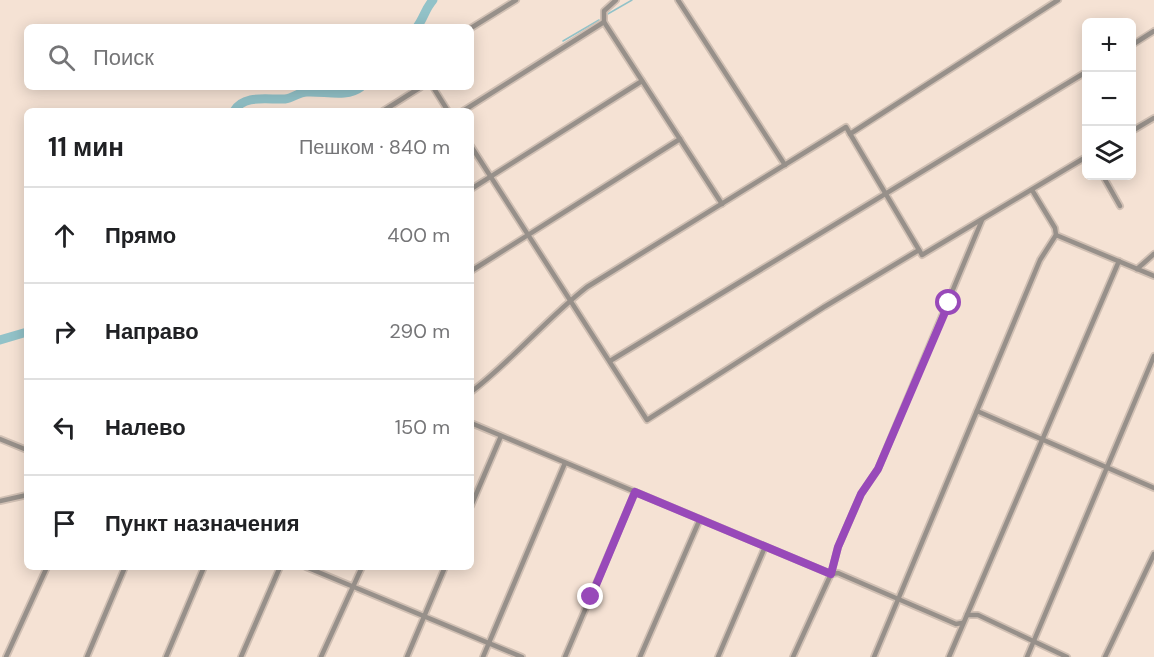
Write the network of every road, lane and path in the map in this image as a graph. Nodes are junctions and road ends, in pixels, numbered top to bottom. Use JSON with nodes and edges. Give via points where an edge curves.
{"nodes":[{"id":1,"x":516,"y":0,"type":"edge"},
{"id":2,"x":616,"y":0,"type":"edge"},
{"id":3,"x":678,"y":0,"type":"edge"},
{"id":4,"x":1058,"y":0,"type":"edge"},
{"id":5,"x":604,"y":22,"type":"junction"},
{"id":6,"x":474,"y":26,"type":"edge"},
{"id":7,"x":1154,"y":31,"type":"edge"},
{"id":8,"x":1136,"y":42,"type":"edge"},
{"id":9,"x":1082,"y":74,"type":"edge"},
{"id":10,"x":642,"y":81,"type":"junction"},
{"id":11,"x":416,"y":90,"type":"edge"},
{"id":12,"x":435,"y":90,"type":"edge"},
{"id":13,"x":388,"y":108,"type":"edge"},
{"id":14,"x":446,"y":108,"type":"edge"},
{"id":15,"x":468,"y":108,"type":"edge"},
{"id":16,"x":1153,"y":119,"type":"edge"},
{"id":17,"x":1136,"y":128,"type":"edge"},
{"id":18,"x":850,"y":134,"type":"junction"},
{"id":19,"x":680,"y":139,"type":"junction"},
{"id":20,"x":474,"y":151,"type":"edge"},
{"id":21,"x":1082,"y":160,"type":"edge"},
{"id":22,"x":785,"y":165,"type":"junction"},
{"id":23,"x":491,"y":177,"type":"junction"},
{"id":24,"x":1105,"y":180,"type":"edge"},
{"id":25,"x":474,"y":187,"type":"edge"},
{"id":26,"x":1032,"y":190,"type":"junction"},
{"id":27,"x":885,"y":192,"type":"junction"},
{"id":28,"x":722,"y":204,"type":"junction"},
{"id":29,"x":1120,"y":206,"type":"dead end"},
{"id":30,"x":982,"y":219,"type":"junction"},
{"id":31,"x":1056,"y":235,"type":"junction"},
{"id":32,"x":528,"y":236,"type":"junction"},
{"id":33,"x":919,"y":250,"type":"junction"},
{"id":34,"x":1154,"y":254,"type":"edge"},
{"id":35,"x":1119,"y":261,"type":"junction"},
{"id":36,"x":474,"y":269,"type":"edge"},
{"id":37,"x":1137,"y":269,"type":"junction"},
{"id":38,"x":1154,"y":276,"type":"edge"},
{"id":39,"x":570,"y":300,"type":"junction"},
{"id":40,"x":1154,"y":356,"type":"edge"},
{"id":41,"x":610,"y":361,"type":"junction"},
{"id":42,"x":474,"y":390,"type":"edge"},
{"id":43,"x":977,"y":411,"type":"junction"},
{"id":44,"x":474,"y":424,"type":"edge"},
{"id":45,"x":501,"y":436,"type":"junction"},
{"id":46,"x":0,"y":439,"type":"edge"},
{"id":47,"x":1042,"y":440,"type":"junction"},
{"id":48,"x":24,"y":449,"type":"edge"},
{"id":49,"x":565,"y":463,"type":"junction"},
{"id":50,"x":1107,"y":468,"type":"junction"},
{"id":51,"x":1154,"y":488,"type":"edge"},
{"id":52,"x":635,"y":492,"type":"junction"},
{"id":53,"x":24,"y":496,"type":"edge"},
{"id":54,"x":474,"y":499,"type":"edge"},
{"id":55,"x":1,"y":502,"type":"edge"},
{"id":56,"x":700,"y":519,"type":"junction"},
{"id":57,"x":765,"y":547,"type":"junction"},
{"id":58,"x":1154,"y":554,"type":"edge"},
{"id":59,"x":46,"y":570,"type":"edge"},
{"id":60,"x":124,"y":570,"type":"edge"},
{"id":61,"x":203,"y":570,"type":"edge"},
{"id":62,"x":279,"y":570,"type":"edge"},
{"id":63,"x":313,"y":570,"type":"edge"},
{"id":64,"x":361,"y":570,"type":"edge"},
{"id":65,"x":444,"y":570,"type":"edge"},
{"id":66,"x":831,"y":574,"type":"junction"},
{"id":67,"x":353,"y":587,"type":"junction"},
{"id":68,"x":899,"y":598,"type":"junction"},
{"id":69,"x":967,"y":615,"type":"junction"},
{"id":70,"x":424,"y":617,"type":"junction"},
{"id":71,"x":962,"y":623,"type":"junction"},
{"id":72,"x":1034,"y":642,"type":"junction"},
{"id":73,"x":489,"y":643,"type":"junction"},
{"id":74,"x":6,"y":657,"type":"edge"},
{"id":75,"x":87,"y":657,"type":"edge"},
{"id":76,"x":166,"y":657,"type":"edge"},
{"id":77,"x":242,"y":657,"type":"edge"},
{"id":78,"x":321,"y":657,"type":"edge"},
{"id":79,"x":407,"y":657,"type":"edge"},
{"id":80,"x":483,"y":657,"type":"edge"},
{"id":81,"x":522,"y":657,"type":"edge"},
{"id":82,"x":565,"y":657,"type":"edge"},
{"id":83,"x":640,"y":657,"type":"edge"},
{"id":84,"x":718,"y":657,"type":"edge"},
{"id":85,"x":793,"y":657,"type":"edge"},
{"id":86,"x":874,"y":657,"type":"edge"},
{"id":87,"x":949,"y":657,"type":"edge"},
{"id":88,"x":1027,"y":657,"type":"edge"},
{"id":89,"x":1067,"y":657,"type":"edge"},
{"id":90,"x":1105,"y":657,"type":"edge"}],
"edges":[{"from":1,"to":6,"type":"street"},
{"from":2,"to":5,"type":"street","via":[[604,11]]},
{"from":3,"to":22,"type":"street"},
{"from":4,"to":18,"type":"street"},
{"from":5,"to":10,"type":"street"},
{"from":5,"to":15,"type":"street"},
{"from":7,"to":8,"type":"street"},
{"from":9,"to":27,"type":"street"},
{"from":10,"to":19,"type":"street"},
{"from":10,"to":23,"type":"street"},
{"from":11,"to":13,"type":"street"},
{"from":12,"to":14,"type":"street"},
{"from":16,"to":17,"type":"street"},
{"from":18,"to":22,"type":"street","via":[[846,128]]},
{"from":18,"to":27,"type":"street"},
{"from":19,"to":28,"type":"street"},
{"from":19,"to":32,"type":"street"},
{"from":20,"to":23,"type":"street"},
{"from":21,"to":26,"type":"street"},
{"from":22,"to":28,"type":"street"},
{"from":23,"to":25,"type":"street"},
{"from":23,"to":32,"type":"street"},
{"from":24,"to":29,"type":"street"},
{"from":26,"to":30,"type":"street"},
{"from":26,"to":31,"type":"street"},
{"from":27,"to":33,"type":"street"},
{"from":27,"to":41,"type":"street"},
{"from":28,"to":39,"type":"street"},
{"from":30,"to":33,"type":"street","via":[[922,255]]},
{"from":30,"to":66,"type":"street","via":[[878,469],[861,494],[838,547]]},
{"from":31,"to":35,"type":"street"},
{"from":31,"to":43,"type":"street","via":[[1040,260]]},
{"from":32,"to":36,"type":"street"},
{"from":32,"to":39,"type":"street"},
{"from":33,"to":41,"type":"street","via":[[647,420]]},
{"from":34,"to":37,"type":"street"},
{"from":35,"to":37,"type":"street"},
{"from":35,"to":47,"type":"street"},
{"from":37,"to":38,"type":"street"},
{"from":39,"to":41,"type":"street"},
{"from":39,"to":42,"type":"street","via":[[504,366]]},
{"from":40,"to":50,"type":"street"},
{"from":43,"to":47,"type":"street"},
{"from":43,"to":68,"type":"street"},
{"from":44,"to":45,"type":"street"},
{"from":45,"to":49,"type":"street"},
{"from":45,"to":54,"type":"street"},
{"from":46,"to":48,"type":"street"},
{"from":47,"to":50,"type":"street"},
{"from":47,"to":69,"type":"street"},
{"from":49,"to":52,"type":"street"},
{"from":49,"to":73,"type":"street"},
{"from":50,"to":51,"type":"street"},
{"from":50,"to":72,"type":"street"},
{"from":52,"to":56,"type":"street"},
{"from":52,"to":82,"type":"street"},
{"from":53,"to":55,"type":"street"},
{"from":56,"to":57,"type":"street"},
{"from":56,"to":83,"type":"street"},
{"from":57,"to":66,"type":"street"},
{"from":57,"to":84,"type":"street"},
{"from":58,"to":90,"type":"street"},
{"from":59,"to":74,"type":"street"},
{"from":60,"to":75,"type":"street"},
{"from":61,"to":76,"type":"street"},
{"from":62,"to":77,"type":"street"},
{"from":63,"to":67,"type":"street"},
{"from":64,"to":67,"type":"street"},
{"from":65,"to":70,"type":"street"},
{"from":66,"to":68,"type":"street","via":[[838,573]]},
{"from":66,"to":85,"type":"street"},
{"from":67,"to":70,"type":"street"},
{"from":67,"to":78,"type":"street"},
{"from":68,"to":71,"type":"street","via":[[956,624]]},
{"from":68,"to":86,"type":"street"},
{"from":69,"to":71,"type":"street"},
{"from":69,"to":72,"type":"street","via":[[978,615]]},
{"from":70,"to":73,"type":"street"},
{"from":70,"to":79,"type":"street"},
{"from":71,"to":87,"type":"street"},
{"from":72,"to":88,"type":"street"},
{"from":72,"to":89,"type":"street"},
{"from":73,"to":80,"type":"street"},
{"from":73,"to":81,"type":"street"}]}
